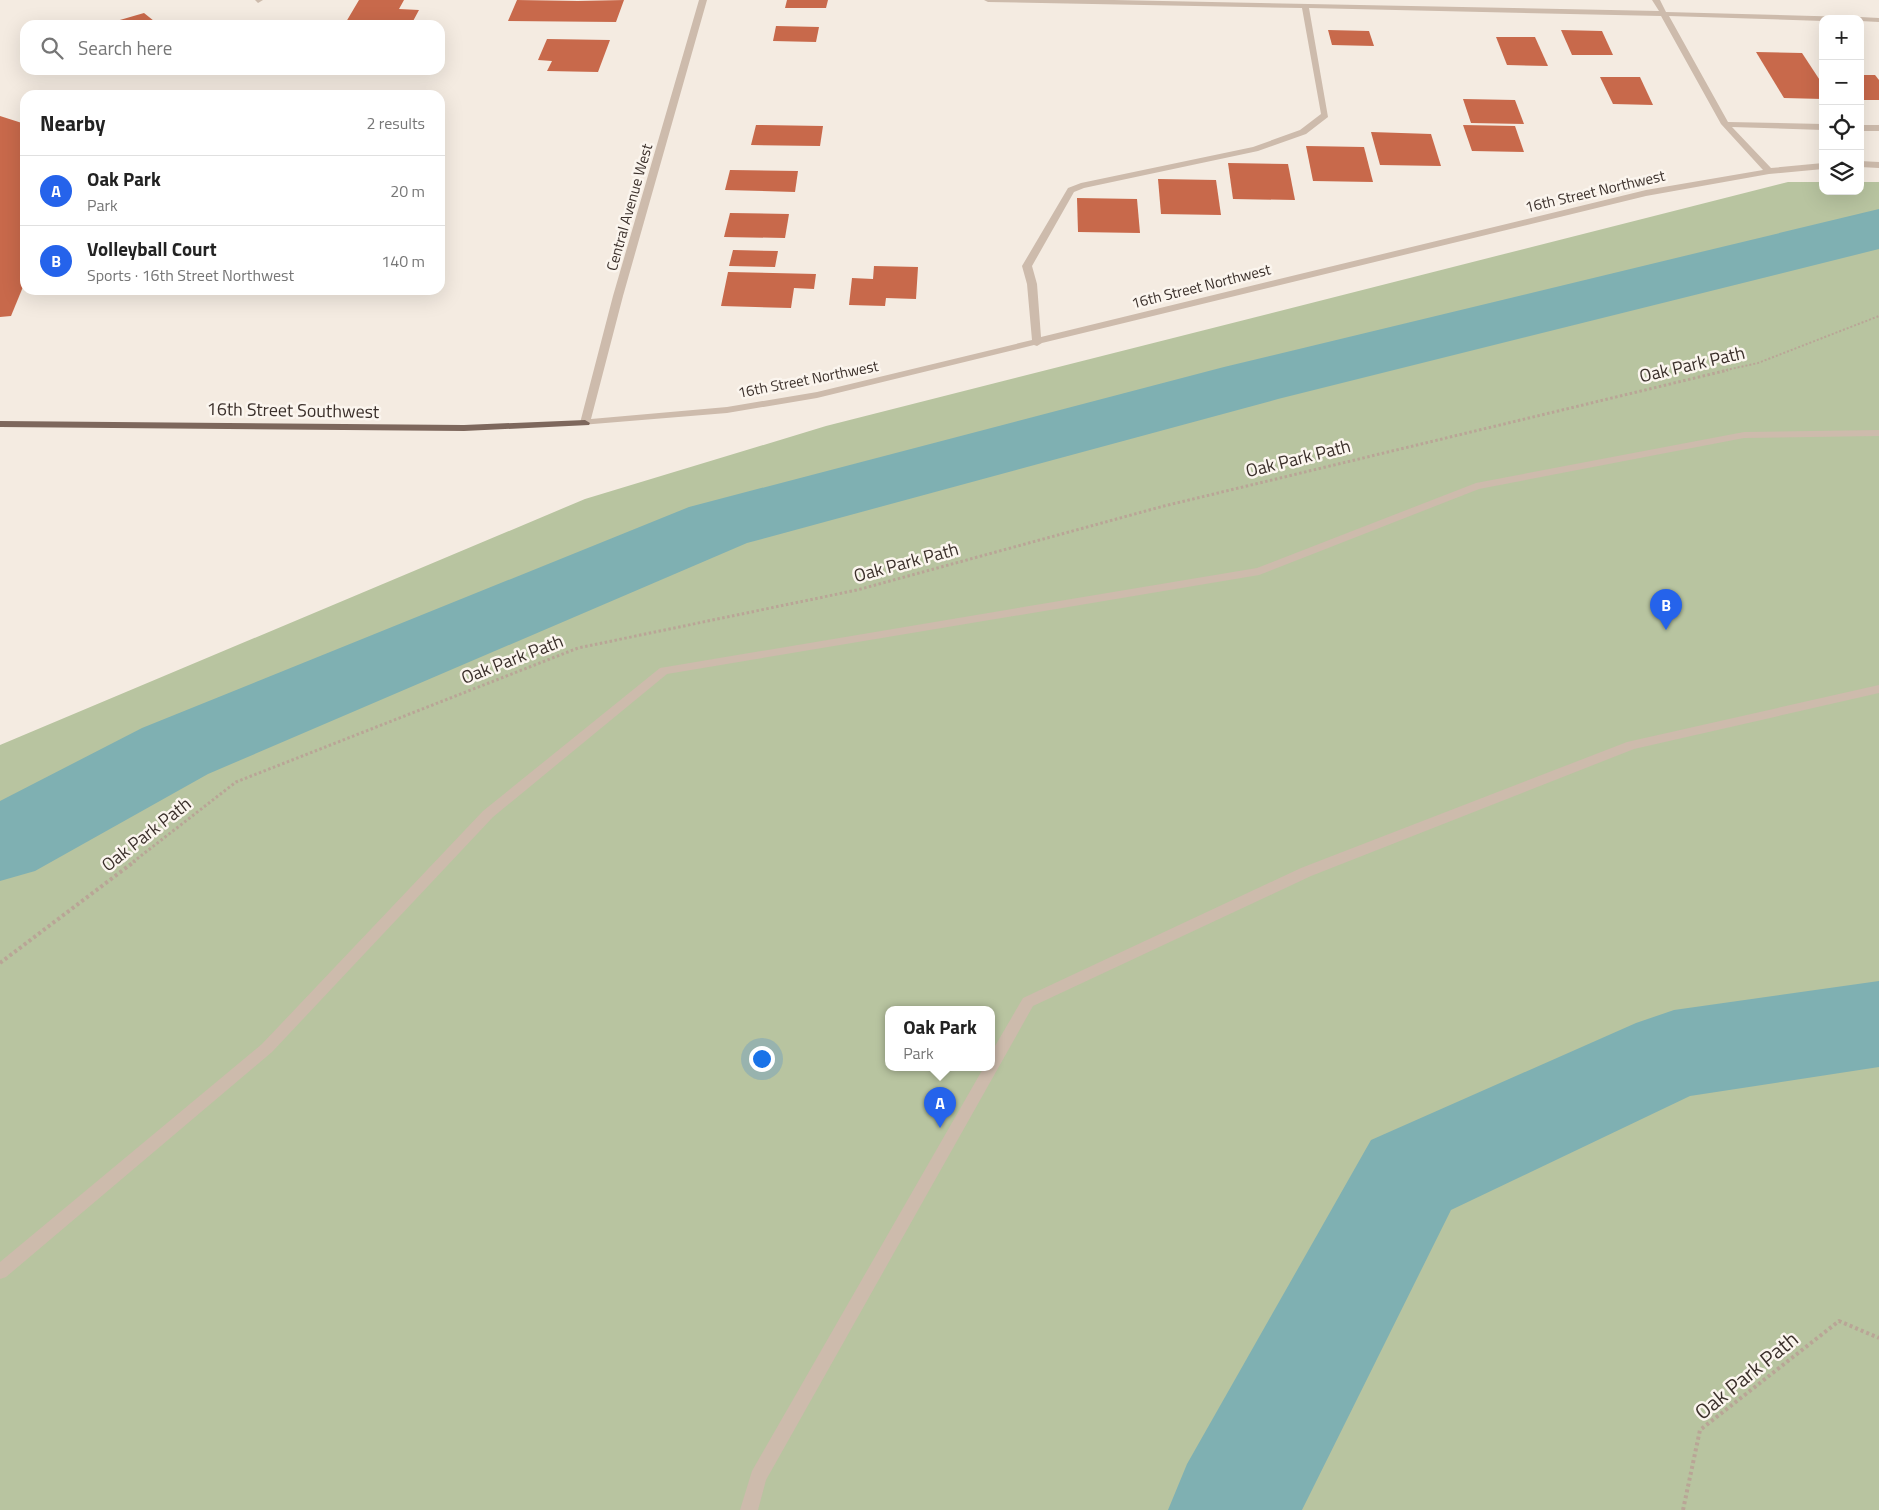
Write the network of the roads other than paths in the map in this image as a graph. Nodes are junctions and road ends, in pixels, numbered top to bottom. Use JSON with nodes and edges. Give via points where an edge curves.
{"nodes":[{"id":1,"x":702,"y":0,"type":"edge"},
{"id":2,"x":988,"y":0,"type":"edge"},
{"id":3,"x":1656,"y":0,"type":"edge"},
{"id":4,"x":1305,"y":6,"type":"junction"},
{"id":5,"x":1664,"y":13,"type":"junction"},
{"id":6,"x":1819,"y":18,"type":"edge"},
{"id":7,"x":1864,"y":19,"type":"edge"},
{"id":8,"x":1879,"y":20,"type":"edge"},
{"id":9,"x":1725,"y":124,"type":"junction"},
{"id":10,"x":1819,"y":127,"type":"edge"},
{"id":11,"x":1864,"y":128,"type":"edge"},
{"id":12,"x":1879,"y":128,"type":"edge"},
{"id":13,"x":1864,"y":164,"type":"edge"},
{"id":14,"x":1879,"y":165,"type":"edge"},
{"id":15,"x":1819,"y":166,"type":"edge"},
{"id":16,"x":1769,"y":171,"type":"junction"},
{"id":17,"x":1037,"y":342,"type":"junction"},
{"id":18,"x":585,"y":422,"type":"junction"},
{"id":19,"x":0,"y":424,"type":"edge"},
{"id":20,"x":1879,"y":433,"type":"edge"},
{"id":21,"x":1879,"y":689,"type":"edge"},
{"id":22,"x":995,"y":1059,"type":"edge"},
{"id":23,"x":988,"y":1071,"type":"edge"},
{"id":24,"x":0,"y":1272,"type":"edge"},
{"id":25,"x":749,"y":1510,"type":"edge"}],
"edges":[{"from":1,"to":18,"type":"street","name":"Central Avenue West"},
{"from":2,"to":4,"type":"street"},
{"from":3,"to":5,"type":"street"},
{"from":4,"to":5,"type":"street"},
{"from":4,"to":17,"type":"street","via":[[1325,115],[1303,132],[1255,149],[1071,190],[1027,266],[1032,284]]},
{"from":5,"to":6,"type":"street"},
{"from":5,"to":9,"type":"street"},
{"from":7,"to":8,"type":"street"},
{"from":9,"to":10,"type":"street"},
{"from":9,"to":16,"type":"street"},
{"from":11,"to":12,"type":"street"},
{"from":13,"to":14,"type":"street"},
{"from":15,"to":16,"type":"street","name":"16th Street Northwest"},
{"from":16,"to":17,"type":"street","name":"16th Street Northwest","via":[[1646,193]]},
{"from":17,"to":18,"type":"street","name":"16th Street Northwest","via":[[817,395],[727,410]]},
{"from":18,"to":19,"type":"main road","name":"16th Street Southwest","via":[[464,428]]},
{"from":20,"to":24,"type":"street","via":[[1744,435],[1476,486],[1259,571],[664,671],[488,814],[266,1048]]},
{"from":21,"to":22,"type":"street","via":[[1631,745],[1306,872],[1028,1002]]},
{"from":23,"to":25,"type":"street","via":[[758,1477]]}]}
